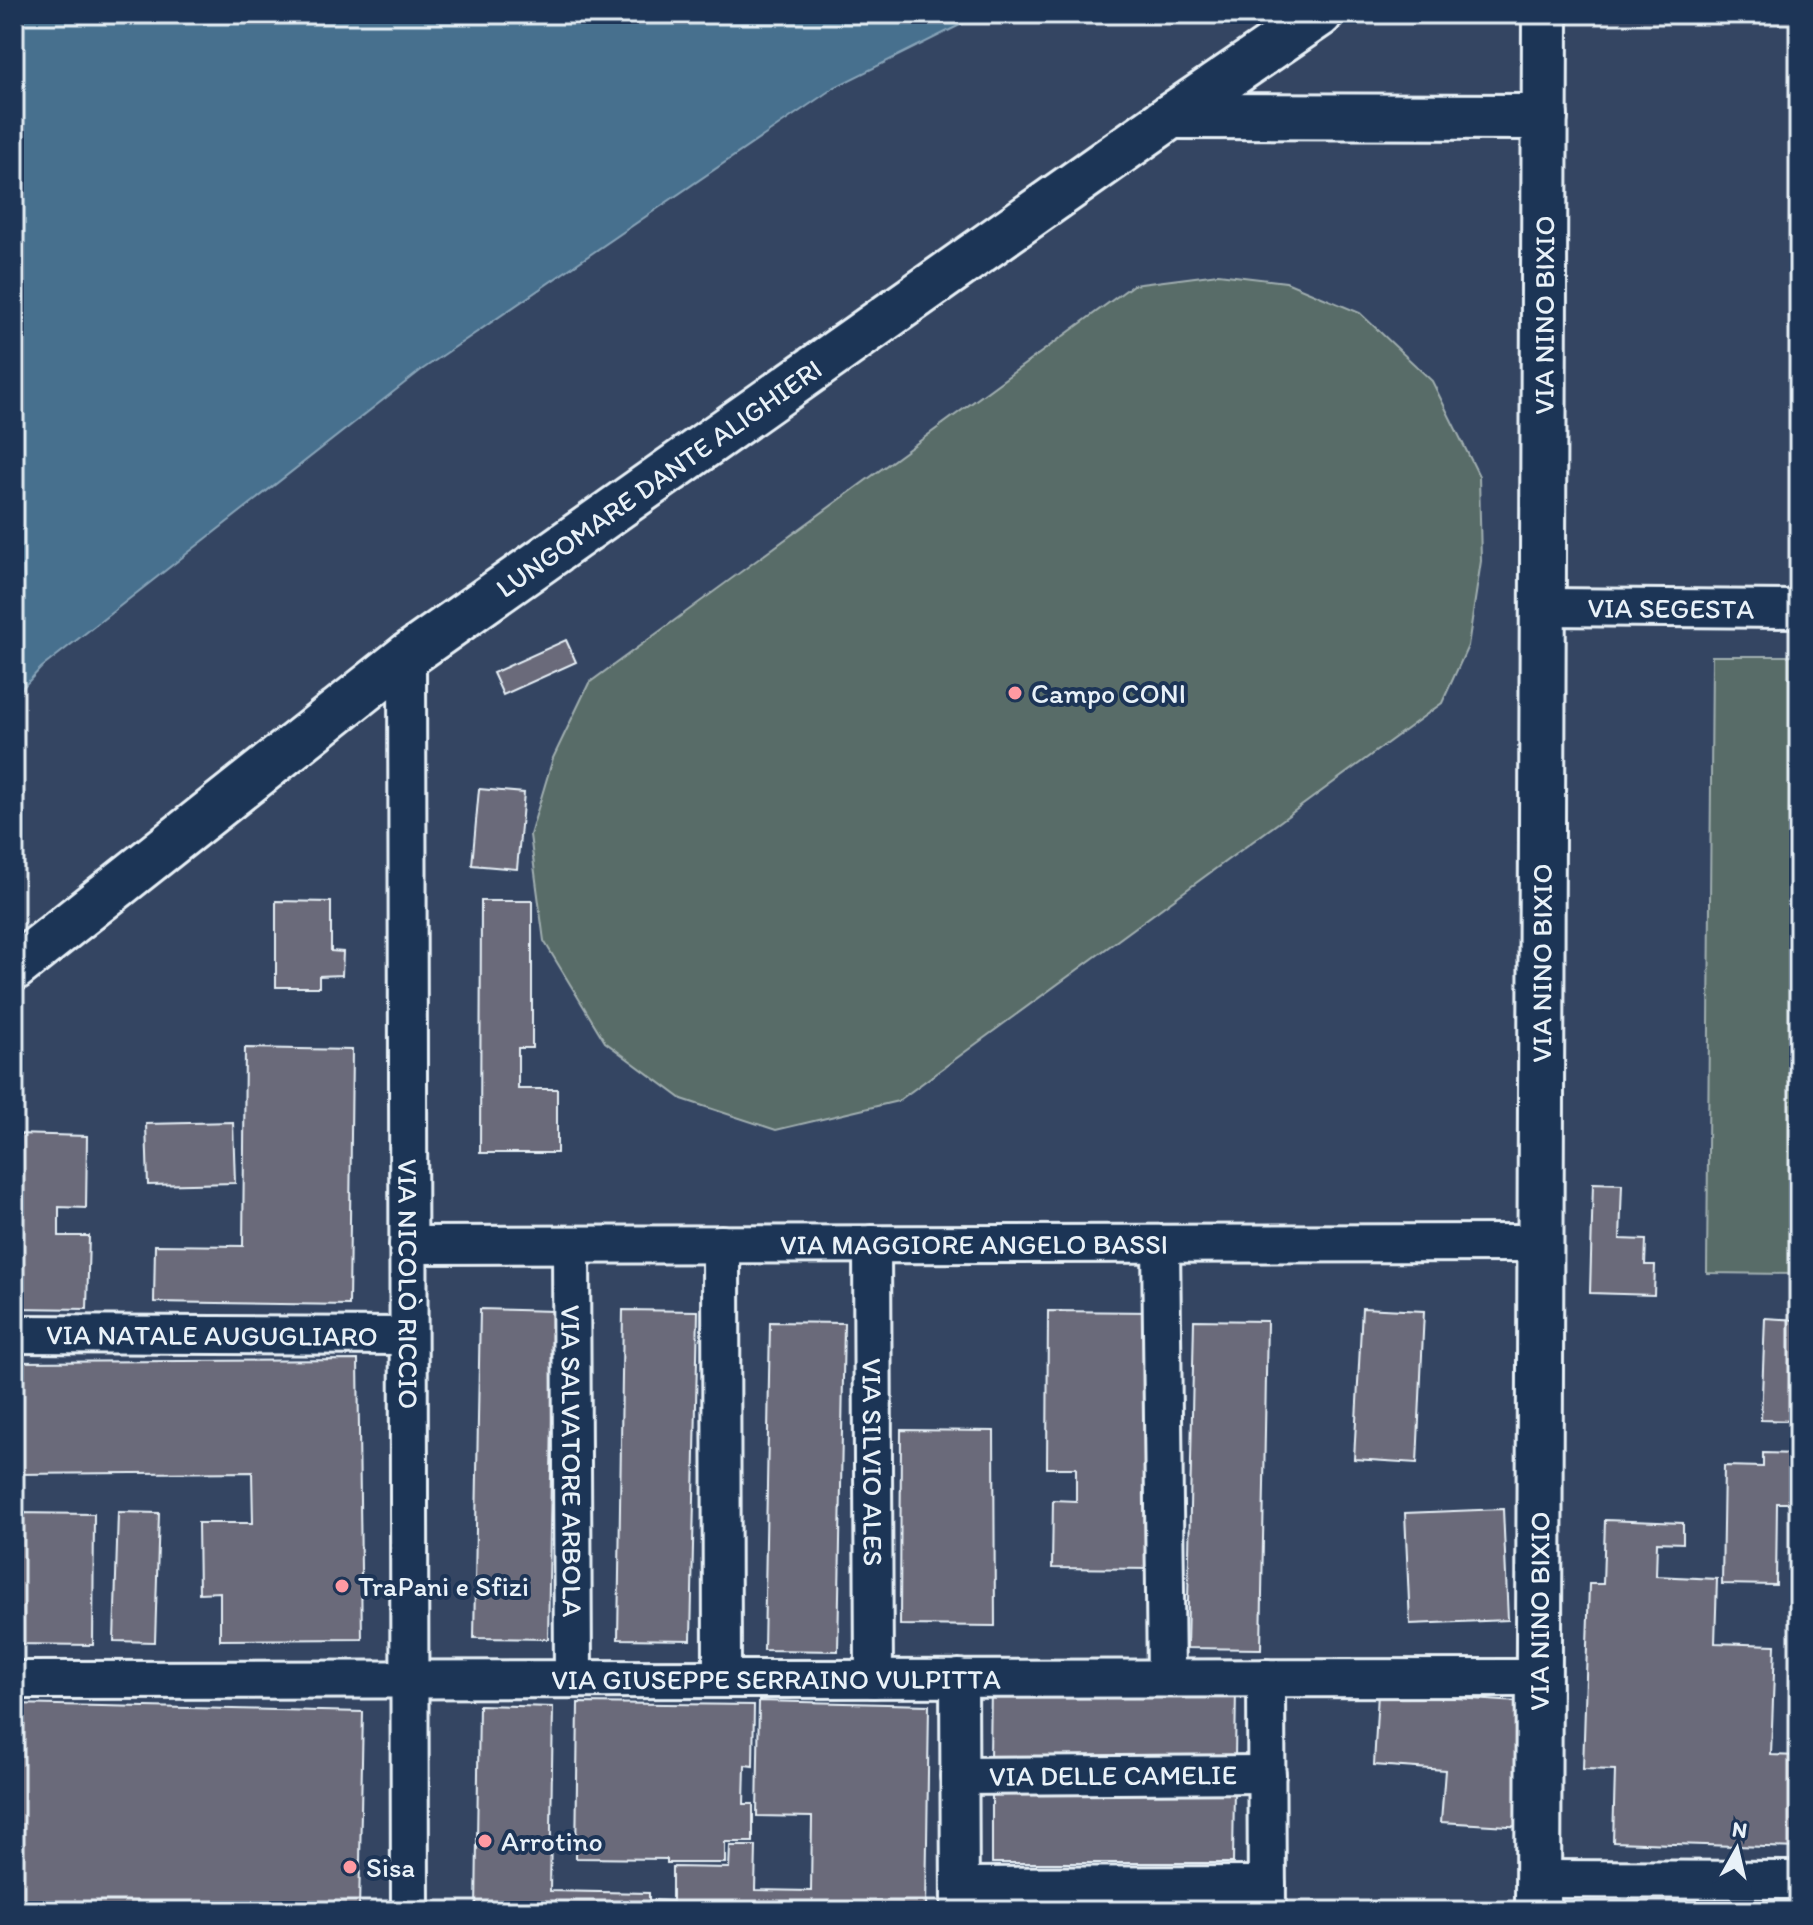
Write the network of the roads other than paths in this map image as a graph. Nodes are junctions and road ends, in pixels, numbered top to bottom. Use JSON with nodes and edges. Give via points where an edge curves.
{"nodes":[{"id":1,"x":1320,"y":14,"type":"edge"},
{"id":2,"x":1545,"y":14,"type":"edge"},
{"id":3,"x":1171,"y":116,"type":"junction"},
{"id":4,"x":1545,"y":117,"type":"junction"},
{"id":5,"x":1543,"y":607,"type":"junction"},
{"id":6,"x":1799,"y":609,"type":"edge"},
{"id":7,"x":407,"y":656,"type":"junction"},
{"id":8,"x":14,"y":968,"type":"edge"},
{"id":9,"x":1541,"y":1243,"type":"junction"},
{"id":10,"x":721,"y":1244,"type":"junction"},
{"id":11,"x":872,"y":1244,"type":"junction"},
{"id":12,"x":1161,"y":1244,"type":"junction"},
{"id":13,"x":408,"y":1245,"type":"junction"},
{"id":14,"x":571,"y":1245,"type":"junction"},
{"id":15,"x":14,"y":1334,"type":"edge"},
{"id":16,"x":408,"y":1336,"type":"junction"},
{"id":17,"x":722,"y":1678,"type":"junction"},
{"id":18,"x":959,"y":1678,"type":"junction"},
{"id":19,"x":1166,"y":1678,"type":"junction"},
{"id":20,"x":1266,"y":1678,"type":"junction"},
{"id":21,"x":1539,"y":1678,"type":"junction"},
{"id":22,"x":409,"y":1679,"type":"junction"},
{"id":23,"x":573,"y":1679,"type":"junction"},
{"id":24,"x":874,"y":1679,"type":"junction"},
{"id":25,"x":14,"y":1680,"type":"edge"},
{"id":26,"x":1267,"y":1774,"type":"junction"},
{"id":27,"x":959,"y":1776,"type":"junction"},
{"id":28,"x":1799,"y":1880,"type":"edge"},
{"id":29,"x":1538,"y":1895,"type":"edge"},
{"id":30,"x":1697,"y":1895,"type":"edge"},
{"id":31,"x":960,"y":1898,"type":"edge"},
{"id":32,"x":1267,"y":1898,"type":"edge"},
{"id":33,"x":410,"y":1911,"type":"edge"}],
"edges":[{"from":1,"to":3,"type":"street","name":"LUNGOMARE DANTE ALIGHIERI"},
{"from":2,"to":4,"type":"street","name":"VIA NINO BIXIO"},
{"from":3,"to":4,"type":"street"},
{"from":3,"to":7,"type":"street","name":"LUNGOMARE DANTE ALIGHIERI"},
{"from":4,"to":5,"type":"street","name":"VIA NINO BIXIO"},
{"from":5,"to":6,"type":"street","name":"VIA SEGESTA"},
{"from":5,"to":9,"type":"street","name":"VIA NINO BIXIO"},
{"from":7,"to":8,"type":"street","name":"LUNGOMARE DANTE ALIGHIERI"},
{"from":7,"to":13,"type":"street","name":"VIA NICOLÒ RICCIO"},
{"from":9,"to":12,"type":"street","name":"VIA MAGGIORE ANGELO BASSI"},
{"from":9,"to":21,"type":"street","name":"VIA NINO BIXIO"},
{"from":10,"to":11,"type":"street","name":"VIA MAGGIORE ANGELO BASSI"},
{"from":10,"to":14,"type":"street","name":"VIA MAGGIORE ANGELO BASSI"},
{"from":10,"to":17,"type":"street"},
{"from":11,"to":12,"type":"street","name":"VIA MAGGIORE ANGELO BASSI"},
{"from":11,"to":24,"type":"street","name":"VIA SILVIO ALES"},
{"from":12,"to":19,"type":"street"},
{"from":13,"to":14,"type":"street","name":"VIA MAGGIORE ANGELO BASSI"},
{"from":13,"to":16,"type":"street","name":"VIA NICOLÒ RICCIO"},
{"from":14,"to":23,"type":"street","name":"VIA SALVATORE ARBOLA"},
{"from":15,"to":16,"type":"street","name":"VIA NATALE AUGUGLIARO"},
{"from":16,"to":22,"type":"street","name":"VIA NICOLÒ RICCIO"},
{"from":17,"to":23,"type":"street","name":"VIA GIUSEPPE SERRAINO VULPITTA"},
{"from":17,"to":24,"type":"street","name":"VIA GIUSEPPE SERRAINO VULPITTA"},
{"from":18,"to":19,"type":"street","name":"VIA GIUSEPPE SERRAINO VULPITTA"},
{"from":18,"to":24,"type":"street","name":"VIA GIUSEPPE SERRAINO VULPITTA"},
{"from":18,"to":27,"type":"street"},
{"from":19,"to":20,"type":"street","name":"VIA GIUSEPPE SERRAINO VULPITTA"},
{"from":20,"to":21,"type":"street","name":"VIA GIUSEPPE SERRAINO VULPITTA"},
{"from":20,"to":26,"type":"street"},
{"from":21,"to":29,"type":"street","name":"VIA NINO BIXIO"},
{"from":22,"to":23,"type":"street","name":"VIA GIUSEPPE SERRAINO VULPITTA"},
{"from":22,"to":25,"type":"street","name":"VIA GIUSEPPE SERRAINO VULPITTA"},
{"from":22,"to":33,"type":"street","name":"VIA NICOLÒ RICCIO"},
{"from":26,"to":27,"type":"street","name":"VIA DELLE CAMELIE"},
{"from":26,"to":32,"type":"street"},
{"from":27,"to":31,"type":"street"},
{"from":28,"to":30,"type":"street"},
{"from":29,"to":30,"type":"street"},
{"from":31,"to":32,"type":"street"}]}
